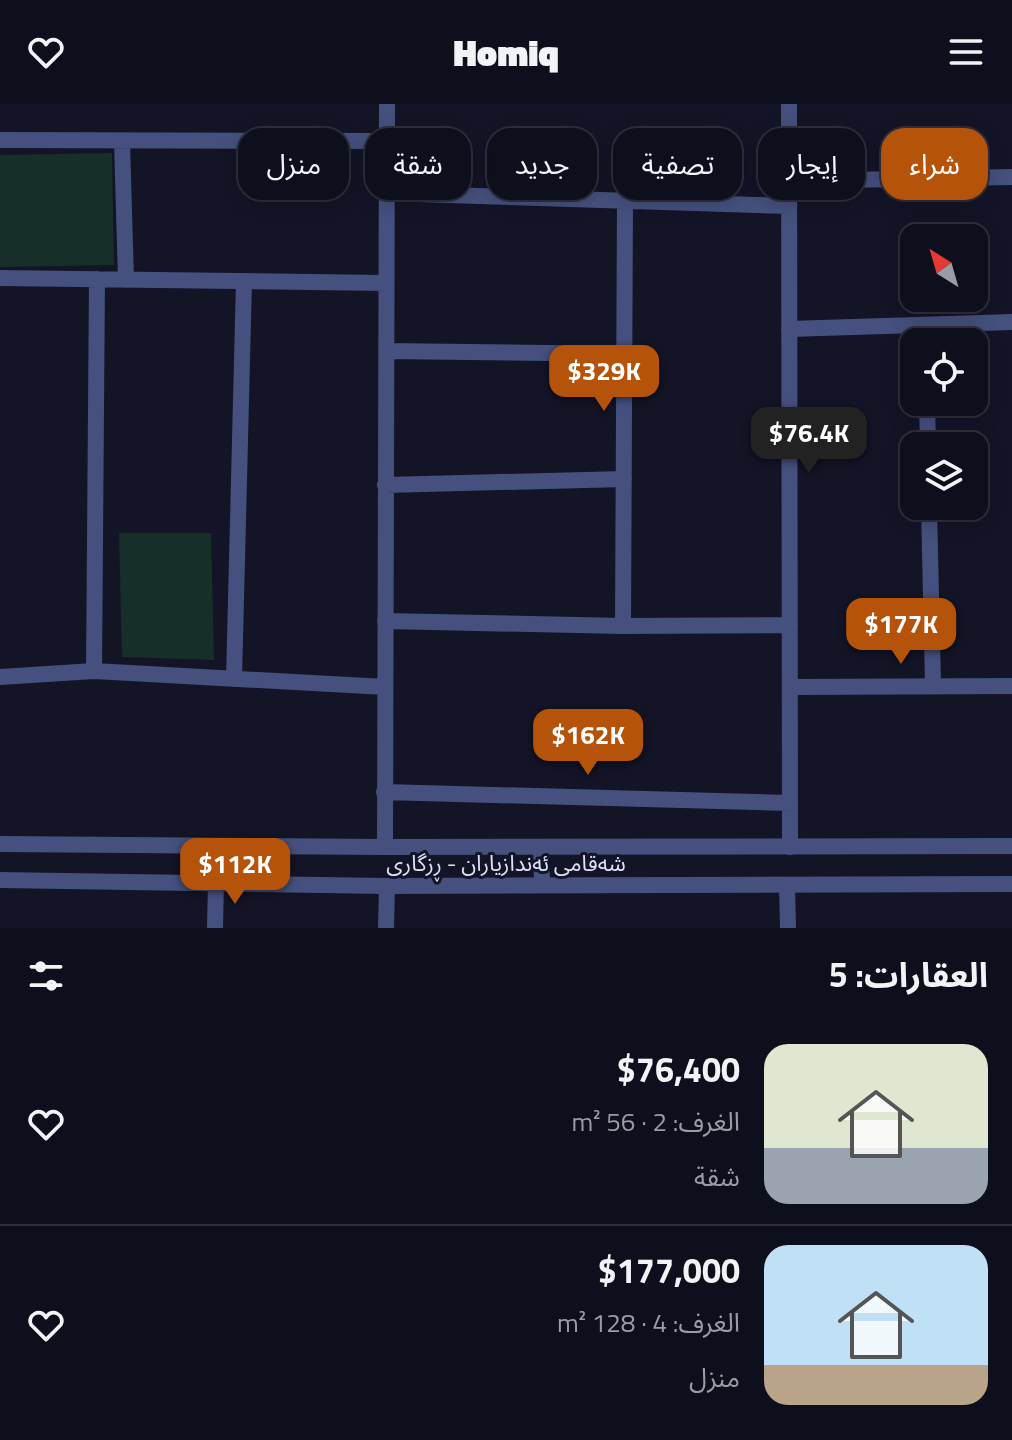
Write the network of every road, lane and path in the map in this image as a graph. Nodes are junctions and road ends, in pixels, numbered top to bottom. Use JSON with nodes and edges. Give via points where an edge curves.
{"nodes":[{"id":1,"x":387,"y":104,"type":"edge"},
{"id":2,"x":789,"y":104,"type":"edge"},
{"id":3,"x":386,"y":128,"type":"edge"},
{"id":4,"x":789,"y":128,"type":"edge"},
{"id":5,"x":0,"y":140,"type":"edge"},
{"id":6,"x":365,"y":141,"type":"edge"},
{"id":7,"x":122,"y":142,"type":"junction"},
{"id":8,"x":1012,"y":177,"type":"edge"},
{"id":9,"x":865,"y":180,"type":"edge"},
{"id":10,"x":471,"y":195,"type":"edge"},
{"id":11,"x":386,"y":200,"type":"edge"},
{"id":12,"x":613,"y":200,"type":"edge"},
{"id":13,"x":625,"y":200,"type":"joint"},
{"id":14,"x":789,"y":200,"type":"edge"},
{"id":15,"x":789,"y":206,"type":"junction"},
{"id":16,"x":0,"y":278,"type":"edge"},
{"id":17,"x":97,"y":279,"type":"junction"},
{"id":18,"x":126,"y":280,"type":"junction"},
{"id":19,"x":244,"y":281,"type":"junction"},
{"id":20,"x":386,"y":283,"type":"junction"},
{"id":21,"x":1012,"y":322,"type":"edge"},
{"id":22,"x":925,"y":325,"type":"joint"},
{"id":23,"x":789,"y":329,"type":"junction"},
{"id":24,"x":388,"y":351,"type":"junction"},
{"id":25,"x":624,"y":354,"type":"junction"},
{"id":26,"x":624,"y":479,"type":"junction"},
{"id":27,"x":385,"y":485,"type":"junction"},
{"id":28,"x":929,"y":520,"type":"edge"},
{"id":29,"x":385,"y":621,"type":"junction"},
{"id":30,"x":790,"y":625,"type":"junction"},
{"id":31,"x":623,"y":626,"type":"junction"},
{"id":32,"x":94,"y":671,"type":"junction"},
{"id":33,"x":0,"y":677,"type":"edge"},
{"id":34,"x":234,"y":679,"type":"junction"},
{"id":35,"x":933,"y":685,"type":"junction"},
{"id":36,"x":1012,"y":686,"type":"edge"},
{"id":37,"x":385,"y":687,"type":"junction"},
{"id":38,"x":790,"y":687,"type":"junction"},
{"id":39,"x":384,"y":792,"type":"junction"},
{"id":40,"x":790,"y":803,"type":"junction"},
{"id":41,"x":0,"y":844,"type":"edge"},
{"id":42,"x":1012,"y":846,"type":"edge"},
{"id":43,"x":385,"y":847,"type":"junction"},
{"id":44,"x":541,"y":847,"type":"junction"},
{"id":45,"x":790,"y":847,"type":"junction"},
{"id":46,"x":0,"y":880,"type":"edge"},
{"id":47,"x":216,"y":882,"type":"junction"},
{"id":48,"x":1012,"y":884,"type":"edge"},
{"id":49,"x":542,"y":885,"type":"junction"},
{"id":50,"x":787,"y":885,"type":"junction"},
{"id":51,"x":387,"y":886,"type":"junction"},
{"id":52,"x":215,"y":928,"type":"edge"},
{"id":53,"x":386,"y":928,"type":"edge"},
{"id":54,"x":788,"y":928,"type":"edge"}],
"edges":[{"from":1,"to":3,"type":"street"},
{"from":2,"to":4,"type":"street"},
{"from":5,"to":7,"type":"street"},
{"from":6,"to":7,"type":"street"},
{"from":7,"to":18,"type":"street"},
{"from":8,"to":9,"type":"street"},
{"from":10,"to":12,"type":"street"},
{"from":11,"to":20,"type":"street"},
{"from":13,"to":15,"type":"street"},
{"from":13,"to":25,"type":"street"},
{"from":14,"to":15,"type":"street"},
{"from":15,"to":23,"type":"street"},
{"from":16,"to":17,"type":"street"},
{"from":17,"to":18,"type":"street"},
{"from":17,"to":32,"type":"street"},
{"from":18,"to":19,"type":"street"},
{"from":19,"to":20,"type":"street"},
{"from":19,"to":34,"type":"street"},
{"from":20,"to":24,"type":"street"},
{"from":21,"to":22,"type":"street"},
{"from":22,"to":23,"type":"street"},
{"from":23,"to":30,"type":"street"},
{"from":24,"to":25,"type":"street"},
{"from":24,"to":27,"type":"street"},
{"from":25,"to":26,"type":"street"},
{"from":26,"to":27,"type":"street"},
{"from":26,"to":31,"type":"street"},
{"from":27,"to":29,"type":"street"},
{"from":28,"to":35,"type":"street"},
{"from":29,"to":31,"type":"street"},
{"from":29,"to":37,"type":"street"},
{"from":30,"to":31,"type":"street"},
{"from":30,"to":38,"type":"street"},
{"from":32,"to":33,"type":"street"},
{"from":32,"to":34,"type":"street"},
{"from":34,"to":37,"type":"street"},
{"from":35,"to":36,"type":"street"},
{"from":35,"to":38,"type":"street"},
{"from":37,"to":39,"type":"street"},
{"from":38,"to":40,"type":"street"},
{"from":39,"to":40,"type":"street"},
{"from":39,"to":43,"type":"street"},
{"from":40,"to":45,"type":"street"},
{"from":41,"to":43,"type":"street","name":"شەقامی ئەندازیاران - ڕزگاری"},
{"from":42,"to":45,"type":"street","name":"شەقامی ئەندازیاران - ڕزگاری"},
{"from":43,"to":44,"type":"street","name":"شەقامی ئەندازیاران - ڕزگاری"},
{"from":44,"to":45,"type":"street","name":"شەقامی ئەندازیاران - ڕزگاری"},
{"from":44,"to":49,"type":"street"},
{"from":46,"to":47,"type":"street","name":"شەقامی ئەندازیاران - ڕزگاری"},
{"from":47,"to":51,"type":"street","name":"شەقامی ئەندازیاران - ڕزگاری"},
{"from":47,"to":52,"type":"street"},
{"from":48,"to":50,"type":"street","name":"شەقامی ئەندازیاران - ڕزگاری"},
{"from":49,"to":50,"type":"street","name":"شەقامی ئەندازیاران - ڕزگاری"},
{"from":49,"to":51,"type":"street","name":"شەقامی ئەندازیاران - ڕزگاری"},
{"from":50,"to":54,"type":"street"},
{"from":51,"to":53,"type":"street"}]}
